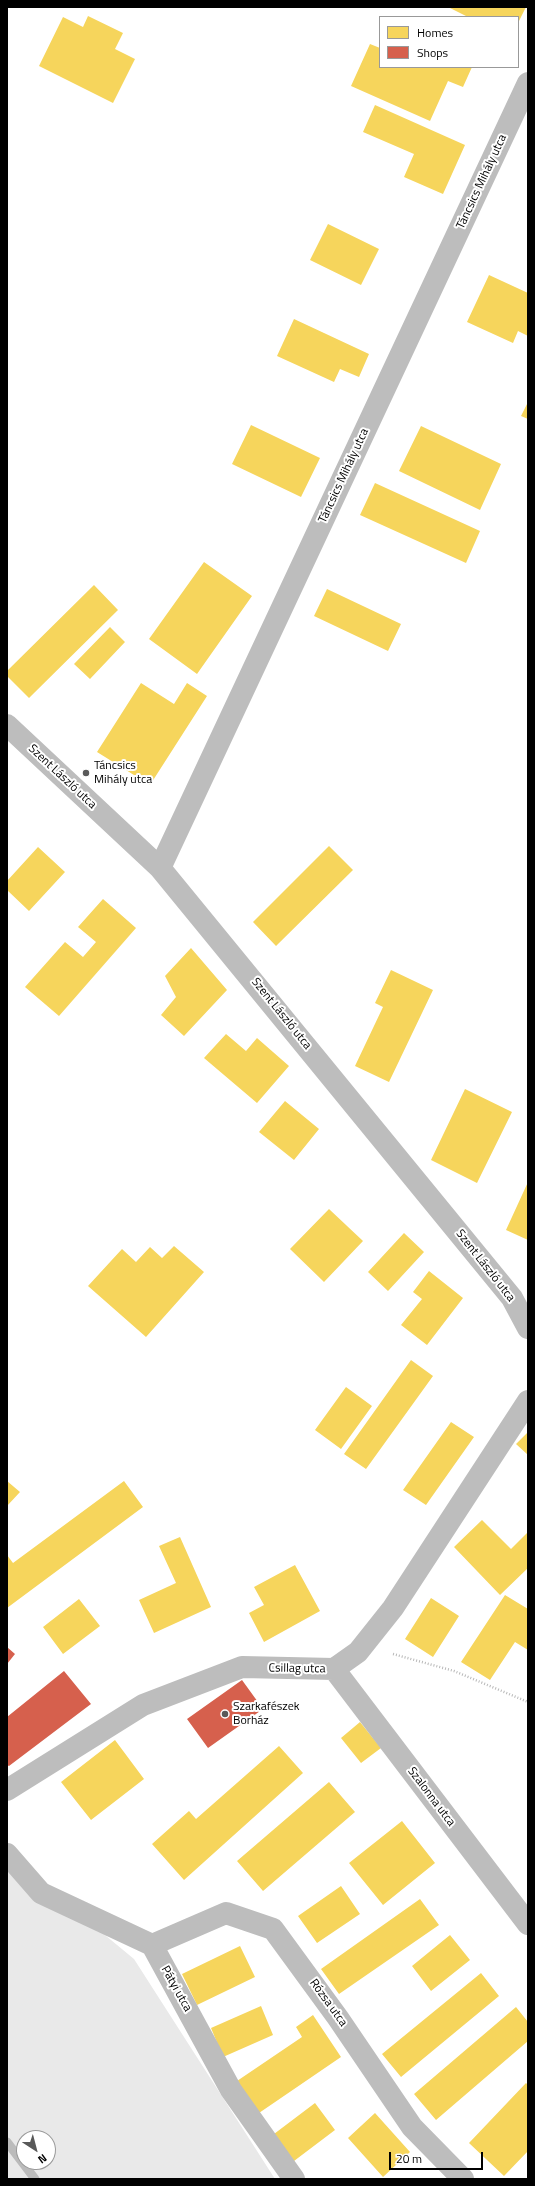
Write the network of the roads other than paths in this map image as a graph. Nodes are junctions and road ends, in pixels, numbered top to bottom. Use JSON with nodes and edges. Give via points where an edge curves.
{"nodes":[{"id":1,"x":528,"y":83,"type":"edge"},
{"id":2,"x":7,"y":725,"type":"edge"},
{"id":3,"x":160,"y":868,"type":"junction"},
{"id":4,"x":528,"y":1328,"type":"edge"},
{"id":5,"x":528,"y":1401,"type":"edge"},
{"id":6,"x":334,"y":1669,"type":"junction"},
{"id":7,"x":7,"y":1790,"type":"edge"},
{"id":8,"x":7,"y":1854,"type":"edge"},
{"id":9,"x":528,"y":1924,"type":"edge"},
{"id":10,"x":152,"y":1945,"type":"junction"},
{"id":11,"x":294,"y":2179,"type":"edge"},
{"id":12,"x":464,"y":2179,"type":"edge"}],
"edges":[{"from":1,"to":3,"type":"street","name":"Táncsics Mihály utca"},
{"from":2,"to":3,"type":"street","name":"Szent László utca"},
{"from":3,"to":4,"type":"street","name":"Szent László utca","via":[[512,1298]]},
{"from":5,"to":6,"type":"street","name":"Csillag utca","via":[[392,1608],[358,1652]]},
{"from":6,"to":7,"type":"street","name":"Csillag utca","via":[[242,1667],[143,1704]]},
{"from":6,"to":9,"type":"street","name":"Szalonna utca"},
{"from":8,"to":10,"type":"street","via":[[42,1893]]},
{"from":10,"to":11,"type":"street","name":"Pátyi utca","via":[[231,2090]]},
{"from":10,"to":12,"type":"street","name":"Rózsa utca","via":[[226,1913],[273,1929],[338,2018],[412,2127]]}]}
